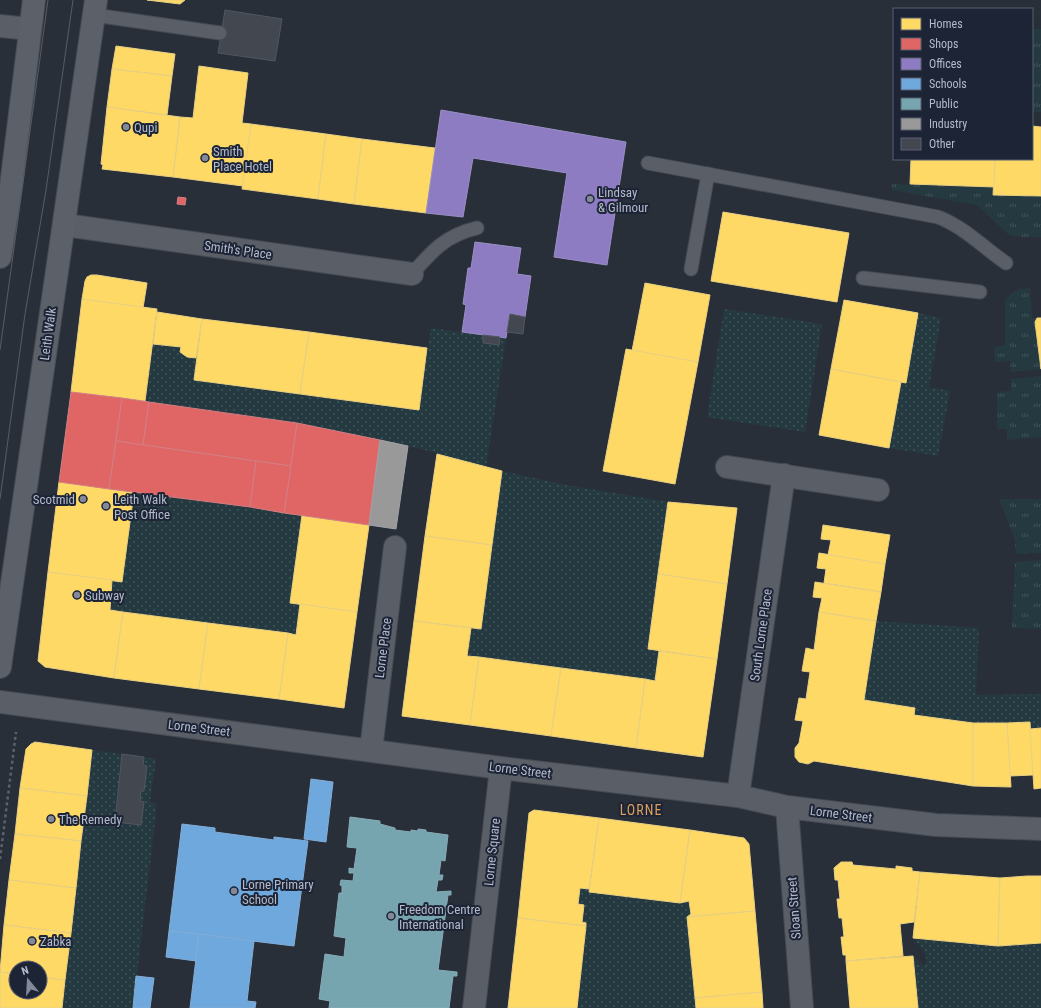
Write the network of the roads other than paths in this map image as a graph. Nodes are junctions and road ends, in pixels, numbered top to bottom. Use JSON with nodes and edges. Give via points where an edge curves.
{"nodes":[{"id":1,"x":34,"y":0,"type":"edge"},
{"id":2,"x":95,"y":7,"type":"edge"},
{"id":3,"x":0,"y":26,"type":"edge"},
{"id":4,"x":30,"y":29,"type":"junction"},
{"id":5,"x":220,"y":33,"type":"dead end"},
{"id":6,"x":648,"y":163,"type":"dead end"},
{"id":7,"x":708,"y":174,"type":"junction"},
{"id":8,"x":6,"y":186,"type":"edge"},
{"id":9,"x":65,"y":225,"type":"junction"},
{"id":10,"x":477,"y":228,"type":"dead end"},
{"id":11,"x":0,"y":257,"type":"edge"},
{"id":12,"x":1006,"y":263,"type":"dead end"},
{"id":13,"x":691,"y":269,"type":"dead end"},
{"id":14,"x":412,"y":274,"type":"joint"},
{"id":15,"x":863,"y":278,"type":"dead end"},
{"id":16,"x":980,"y":292,"type":"dead end"},
{"id":17,"x":727,"y":467,"type":"dead end"},
{"id":18,"x":784,"y":475,"type":"junction"},
{"id":19,"x":878,"y":490,"type":"dead end"},
{"id":20,"x":395,"y":547,"type":"dead end"},
{"id":21,"x":0,"y":667,"type":"edge"},
{"id":22,"x":0,"y":702,"type":"edge"},
{"id":23,"x":371,"y":750,"type":"junction"},
{"id":24,"x":501,"y":768,"type":"junction"},
{"id":25,"x":738,"y":796,"type":"junction"},
{"id":26,"x":787,"y":807,"type":"junction"},
{"id":27,"x":1041,"y":829,"type":"edge"},
{"id":28,"x":474,"y":1008,"type":"edge"},
{"id":29,"x":802,"y":1008,"type":"edge"}],
"edges":[{"from":1,"to":4,"type":"main road"},
{"from":2,"to":5,"type":"lane"},
{"from":2,"to":9,"type":"main road","name":"Leith Walk"},
{"from":3,"to":4,"type":"street"},
{"from":4,"to":8,"type":"main road"},
{"from":6,"to":7,"type":"lane"},
{"from":7,"to":12,"type":"lane","via":[[938,217],[964,229],[982,247]]},
{"from":7,"to":13,"type":"lane"},
{"from":8,"to":11,"type":"main road"},
{"from":9,"to":14,"type":"street","name":"Smith's Place"},
{"from":9,"to":21,"type":"main road","name":"Leith Walk"},
{"from":10,"to":14,"type":"lane","via":[[464,231],[432,250]]},
{"from":15,"to":16,"type":"lane"},
{"from":17,"to":18,"type":"street"},
{"from":18,"to":19,"type":"street"},
{"from":18,"to":25,"type":"street","name":"South Lorne Place"},
{"from":20,"to":23,"type":"street","name":"Lorne Place"},
{"from":22,"to":23,"type":"street","name":"Lorne Street"},
{"from":23,"to":24,"type":"street","name":"Lorne Street"},
{"from":24,"to":25,"type":"street","name":"Lorne Street"},
{"from":24,"to":28,"type":"street","name":"Lorne Square"},
{"from":25,"to":26,"type":"street","name":"Lorne Street"},
{"from":26,"to":27,"type":"street","name":"Lorne Street","via":[[936,825]]},
{"from":26,"to":29,"type":"street","name":"Sloan Street"}]}
